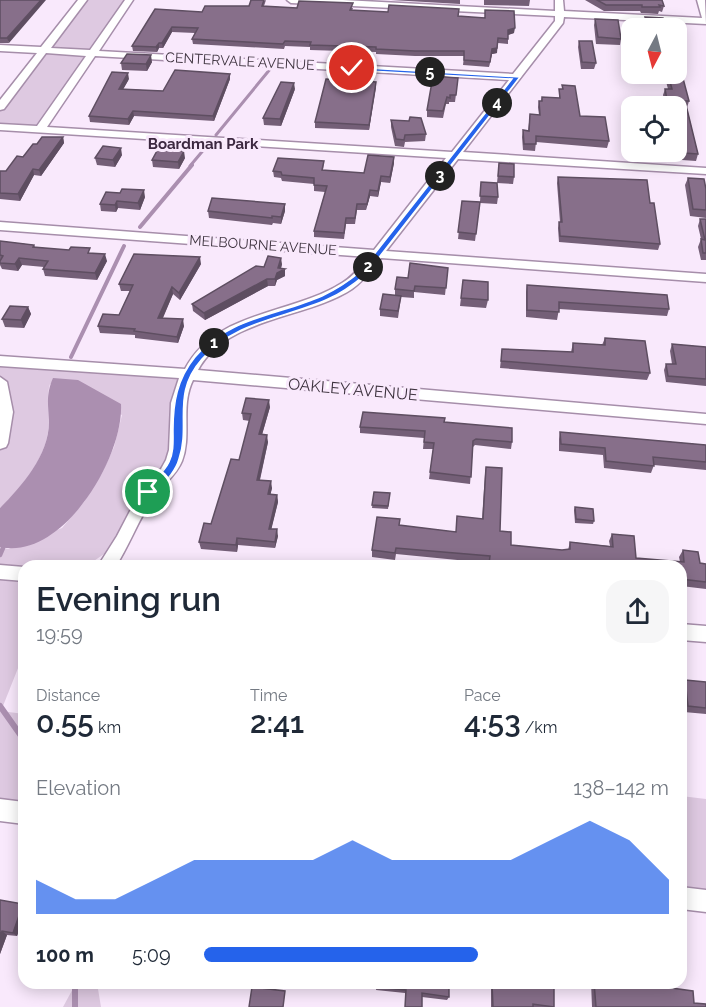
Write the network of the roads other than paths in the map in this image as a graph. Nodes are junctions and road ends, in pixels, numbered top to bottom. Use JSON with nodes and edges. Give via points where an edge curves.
{"nodes":[{"id":1,"x":83,"y":0,"type":"edge"},
{"id":2,"x":129,"y":0,"type":"edge"},
{"id":3,"x":291,"y":0,"type":"edge"},
{"id":4,"x":701,"y":0,"type":"edge"},
{"id":5,"x":560,"y":7,"type":"edge"},
{"id":6,"x":706,"y":19,"type":"edge"},
{"id":7,"x":0,"y":48,"type":"edge"},
{"id":8,"x":44,"y":50,"type":"junction"},
{"id":9,"x":93,"y":53,"type":"junction"},
{"id":10,"x":517,"y":77,"type":"junction"},
{"id":11,"x":0,"y":107,"type":"edge"},
{"id":12,"x":40,"y":129,"type":"junction"},
{"id":13,"x":2,"y":132,"type":"edge"},
{"id":14,"x":456,"y":155,"type":"junction"},
{"id":15,"x":706,"y":171,"type":"edge"},
{"id":16,"x":0,"y":226,"type":"edge"},
{"id":17,"x":379,"y":254,"type":"junction"},
{"id":18,"x":706,"y":278,"type":"edge"},
{"id":19,"x":0,"y":361,"type":"edge"},
{"id":20,"x":22,"y":362,"type":"junction"},
{"id":21,"x":189,"y":374,"type":"junction"},
{"id":22,"x":1,"y":383,"type":"edge"},
{"id":23,"x":706,"y":419,"type":"edge"},
{"id":24,"x":0,"y":443,"type":"edge"},
{"id":25,"x":110,"y":560,"type":"edge"},
{"id":26,"x":0,"y":572,"type":"edge"},
{"id":27,"x":18,"y":574,"type":"edge"},
{"id":28,"x":687,"y":632,"type":"edge"},
{"id":29,"x":706,"y":634,"type":"edge"},
{"id":30,"x":0,"y":810,"type":"edge"},
{"id":31,"x":18,"y":812,"type":"edge"},
{"id":32,"x":687,"y":899,"type":"edge"},
{"id":33,"x":706,"y":901,"type":"edge"}],
"edges":[{"from":1,"to":8,"type":"street"},
{"from":2,"to":9,"type":"street"},
{"from":3,"to":5,"type":"street"},
{"from":4,"to":6,"type":"street"},
{"from":5,"to":6,"type":"street"},
{"from":5,"to":10,"type":"street","via":[[560,21]]},
{"from":7,"to":8,"type":"street","name":"CENTERVALE AVENUE"},
{"from":8,"to":9,"type":"street","name":"CENTERVALE AVENUE"},
{"from":8,"to":11,"type":"street"},
{"from":9,"to":10,"type":"street","name":"CENTERVALE AVENUE"},
{"from":9,"to":12,"type":"street"},
{"from":10,"to":14,"type":"street"},
{"from":12,"to":13,"type":"street"},
{"from":12,"to":14,"type":"street"},
{"from":14,"to":15,"type":"street"},
{"from":14,"to":17,"type":"street"},
{"from":16,"to":17,"type":"street","name":"MELBOURNE AVENUE"},
{"from":17,"to":18,"type":"street","name":"MELBOURNE AVENUE"},
{"from":17,"to":21,"type":"street","via":[[337,292],[261,317],[228,333],[197,359]]},
{"from":19,"to":20,"type":"street","name":"OAKLEY AVENUE"},
{"from":20,"to":21,"type":"street","name":"OAKLEY AVENUE"},
{"from":20,"to":22,"type":"street"},
{"from":21,"to":23,"type":"street","name":"OAKLEY AVENUE"},
{"from":21,"to":25,"type":"street","via":[[178,403],[174,461],[148,492]]},
{"from":22,"to":24,"type":"street","via":[[5,412]]},
{"from":26,"to":27,"type":"street"},
{"from":28,"to":29,"type":"street"},
{"from":30,"to":31,"type":"street"},
{"from":32,"to":33,"type":"street"}]}
